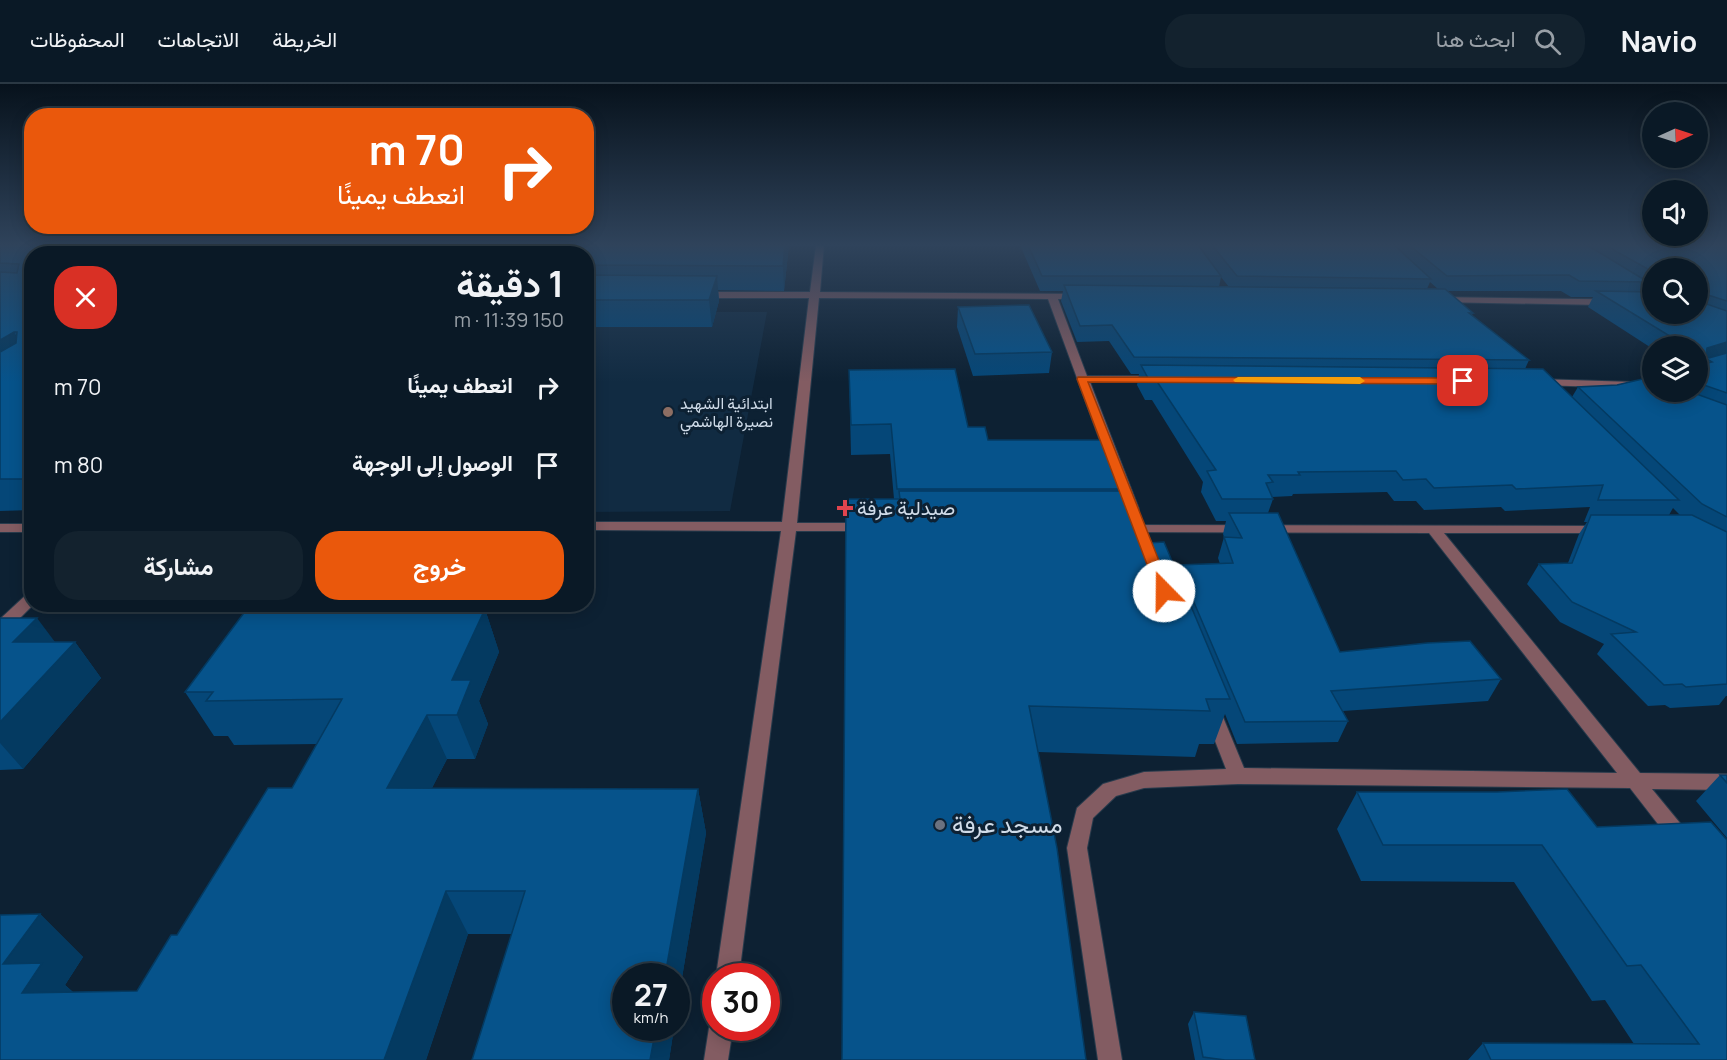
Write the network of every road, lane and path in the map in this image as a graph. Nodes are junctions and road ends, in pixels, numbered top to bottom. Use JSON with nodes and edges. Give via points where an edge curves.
{"nodes":[{"id":1,"x":814,"y":291,"type":"edge"},
{"id":2,"x":682,"y":295,"type":"edge"},
{"id":3,"x":813,"y":296,"type":"junction"},
{"id":4,"x":1052,"y":296,"type":"junction"},
{"id":5,"x":1087,"y":296,"type":"edge"},
{"id":6,"x":1642,"y":301,"type":"edge"},
{"id":7,"x":1460,"y":314,"type":"edge"},
{"id":8,"x":1082,"y":379,"type":"junction"},
{"id":9,"x":1165,"y":379,"type":"edge"},
{"id":10,"x":1642,"y":385,"type":"edge"},
{"id":11,"x":1551,"y":398,"type":"edge"},
{"id":12,"x":594,"y":526,"type":"edge"},
{"id":13,"x":789,"y":527,"type":"junction"},
{"id":14,"x":882,"y":527,"type":"edge"},
{"id":15,"x":0,"y":528,"type":"edge"},
{"id":16,"x":24,"y":528,"type":"edge"},
{"id":17,"x":1104,"y":529,"type":"edge"},
{"id":18,"x":1611,"y":529,"type":"edge"},
{"id":19,"x":1434,"y":530,"type":"junction"},
{"id":20,"x":1142,"y":534,"type":"junction"},
{"id":21,"x":24,"y":606,"type":"edge"},
{"id":22,"x":0,"y":628,"type":"edge"},
{"id":23,"x":1208,"y":701,"type":"edge"},
{"id":24,"x":1238,"y":776,"type":"junction"},
{"id":25,"x":1636,"y":781,"type":"junction"},
{"id":26,"x":1727,"y":782,"type":"edge"},
{"id":27,"x":1692,"y":852,"type":"edge"},
{"id":28,"x":730,"y":963,"type":"edge"},
{"id":29,"x":719,"y":1041,"type":"edge"},
{"id":30,"x":716,"y":1060,"type":"edge"},
{"id":31,"x":1110,"y":1060,"type":"edge"}],
"edges":[{"from":1,"to":3,"type":"street"},
{"from":2,"to":3,"type":"street"},
{"from":3,"to":4,"type":"street"},
{"from":3,"to":13,"type":"street"},
{"from":4,"to":5,"type":"street"},
{"from":4,"to":8,"type":"street"},
{"from":6,"to":7,"type":"street","via":[[1436,296]]},
{"from":8,"to":9,"type":"street"},
{"from":8,"to":20,"type":"street"},
{"from":10,"to":11,"type":"street","via":[[1528,379]]},
{"from":12,"to":13,"type":"street"},
{"from":13,"to":14,"type":"street"},
{"from":13,"to":28,"type":"street"},
{"from":15,"to":16,"type":"street"},
{"from":17,"to":20,"type":"street"},
{"from":18,"to":19,"type":"street"},
{"from":19,"to":20,"type":"street"},
{"from":19,"to":25,"type":"street"},
{"from":21,"to":22,"type":"street"},
{"from":23,"to":24,"type":"street"},
{"from":24,"to":25,"type":"street"},
{"from":24,"to":31,"type":"street","via":[[1144,780],[1110,789],[1084,814],[1077,848]]},
{"from":25,"to":26,"type":"street"},
{"from":25,"to":27,"type":"street"},
{"from":29,"to":30,"type":"street"}]}
